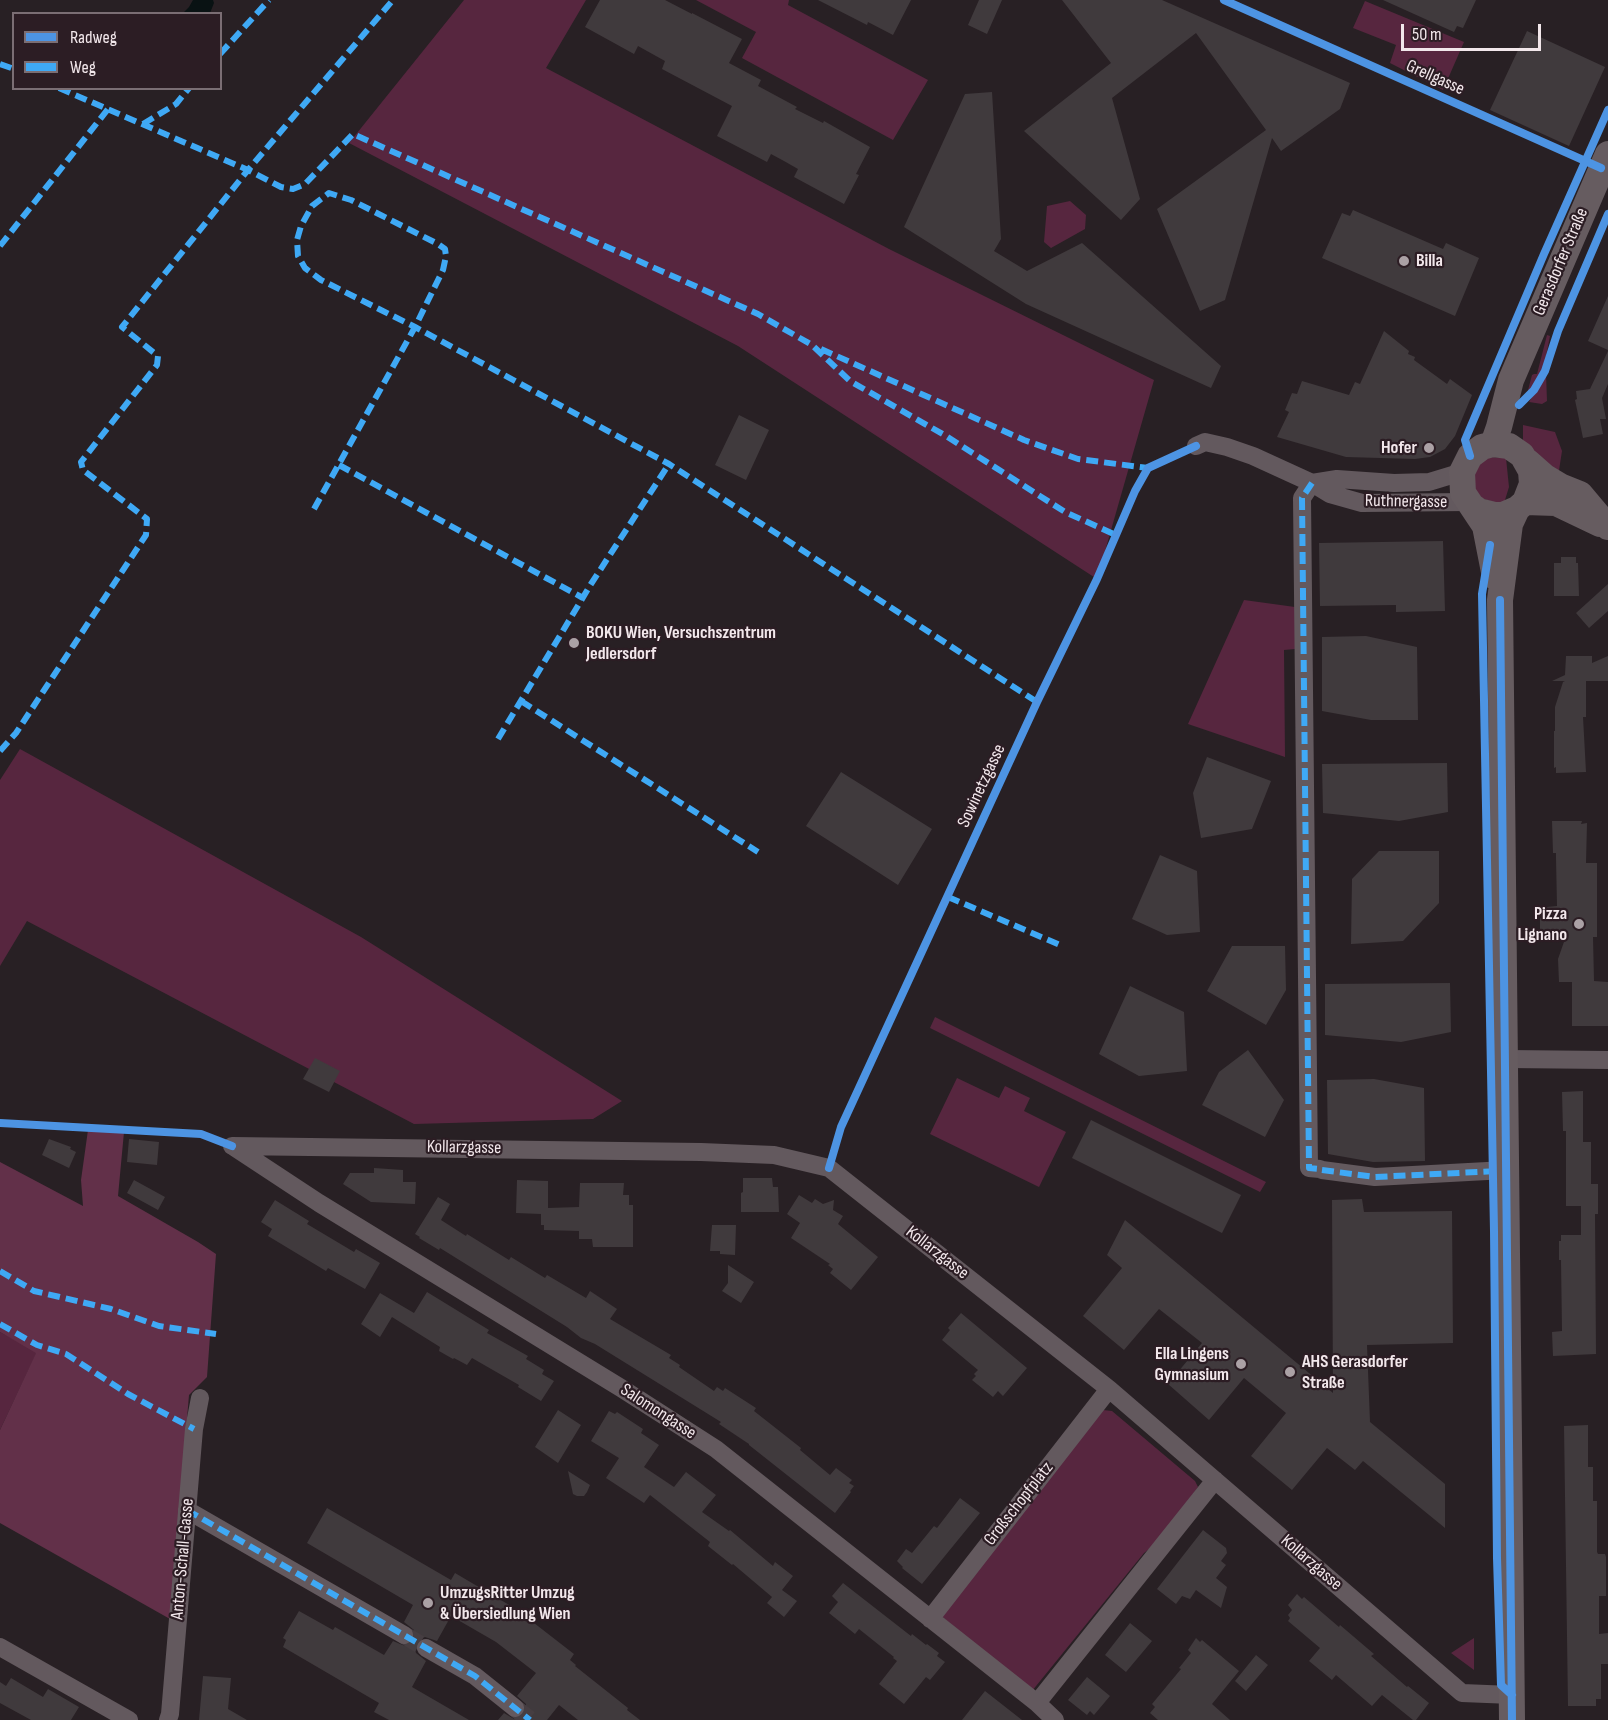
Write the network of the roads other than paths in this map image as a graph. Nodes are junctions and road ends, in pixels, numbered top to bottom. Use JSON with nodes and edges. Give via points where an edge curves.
{"nodes":[{"id":1,"x":1608,"y":154,"type":"edge"},
{"id":2,"x":1530,"y":337,"type":"junction"},
{"id":3,"x":1492,"y":444,"type":"junction"},
{"id":4,"x":1196,"y":446,"type":"dead end"},
{"id":5,"x":1525,"y":458,"type":"junction"},
{"id":6,"x":1462,"y":472,"type":"junction"},
{"id":7,"x":1312,"y":483,"type":"junction"},
{"id":8,"x":1470,"y":504,"type":"junction"},
{"id":9,"x":1521,"y":505,"type":"junction"},
{"id":10,"x":1608,"y":528,"type":"edge"},
{"id":11,"x":1500,"y":600,"type":"junction"},
{"id":12,"x":1506,"y":1059,"type":"junction"},
{"id":13,"x":1608,"y":1060,"type":"edge"},
{"id":14,"x":232,"y":1146,"type":"joint"},
{"id":15,"x":1506,"y":1170,"type":"junction"},
{"id":16,"x":1109,"y":1389,"type":"junction"},
{"id":17,"x":200,"y":1398,"type":"dead end"},
{"id":18,"x":1215,"y":1480,"type":"junction"},
{"id":19,"x":187,"y":1510,"type":"junction"},
{"id":20,"x":930,"y":1619,"type":"junction"},
{"id":21,"x":404,"y":1635,"type":"tunnel mouth"},
{"id":22,"x":0,"y":1647,"type":"edge"},
{"id":23,"x":426,"y":1648,"type":"tunnel mouth"},
{"id":24,"x":1036,"y":1703,"type":"junction"},
{"id":25,"x":515,"y":1708,"type":"tunnel mouth"},
{"id":26,"x":1512,"y":1708,"type":"edge"},
{"id":27,"x":129,"y":1720,"type":"edge"},
{"id":28,"x":168,"y":1720,"type":"edge"},
{"id":29,"x":1055,"y":1720,"type":"edge"}],
"edges":[{"from":1,"to":2,"type":"main road","name":"Gerasdorfer Straße"},
{"from":2,"to":3,"type":"main road","name":"Gerasdorfer Straße","via":[[1511,380]]},
{"from":2,"to":5,"type":"main road","name":"Gerasdorfer Straße","via":[[1517,431]]},
{"from":3,"to":5,"type":"main road","via":[[1509,446]]},
{"from":3,"to":6,"type":"main road","via":[[1470,456]]},
{"from":4,"to":7,"type":"street","name":"Ruthnergasse","via":[[1204,442],[1227,447]]},
{"from":5,"to":9,"type":"main road","name":"Gerasdorfer Straße","via":[[1532,484]]},
{"from":5,"to":10,"type":"main road","via":[[1545,477],[1580,494]]},
{"from":6,"to":7,"type":"street","name":"Ruthnergasse","via":[[1429,482],[1338,479]]},
{"from":6,"to":8,"type":"main road","name":"Gerasdorfer Straße","via":[[1462,493]]},
{"from":7,"to":8,"type":"street","name":"Ruthnergasse","via":[[1330,494],[1362,503]]},
{"from":7,"to":15,"type":"street","via":[[1302,498],[1309,1168],[1375,1177]]},
{"from":8,"to":9,"type":"main road","via":[[1495,515]]},
{"from":8,"to":11,"type":"main road","name":"Gerasdorfer Straße","via":[[1485,526]]},
{"from":9,"to":10,"type":"main road","via":[[1556,503]]},
{"from":9,"to":11,"type":"main road","name":"Gerasdorfer Straße","via":[[1510,524]]},
{"from":11,"to":12,"type":"main road","name":"Gerasdorfer Straße"},
{"from":12,"to":13,"type":"street"},
{"from":12,"to":15,"type":"main road","name":"Gerasdorfer Straße"},
{"from":14,"to":16,"type":"street","name":"Kollarzgasse","via":[[701,1152],[774,1155],[813,1163],[829,1168]]},
{"from":14,"to":20,"type":"street","name":"Salomongasse","via":[[716,1449]]},
{"from":15,"to":26,"type":"main road","name":"Gerasdorfer Straße"},
{"from":16,"to":18,"type":"street","name":"Kollarzgasse"},
{"from":16,"to":20,"type":"street","name":"Großschopfplatz"},
{"from":17,"to":19,"type":"street","name":"Anton-Schall-Gasse"},
{"from":18,"to":24,"type":"street"},
{"from":18,"to":26,"type":"street","name":"Kollarzgasse","via":[[1462,1693]]},
{"from":19,"to":21,"type":"street"},
{"from":19,"to":28,"type":"street","name":"Anton-Schall-Gasse"},
{"from":20,"to":24,"type":"street","name":"Salomongasse"},
{"from":22,"to":27,"type":"street"},
{"from":23,"to":25,"type":"street","via":[[475,1676]]},
{"from":24,"to":29,"type":"street","name":"Salomongasse"}]}
